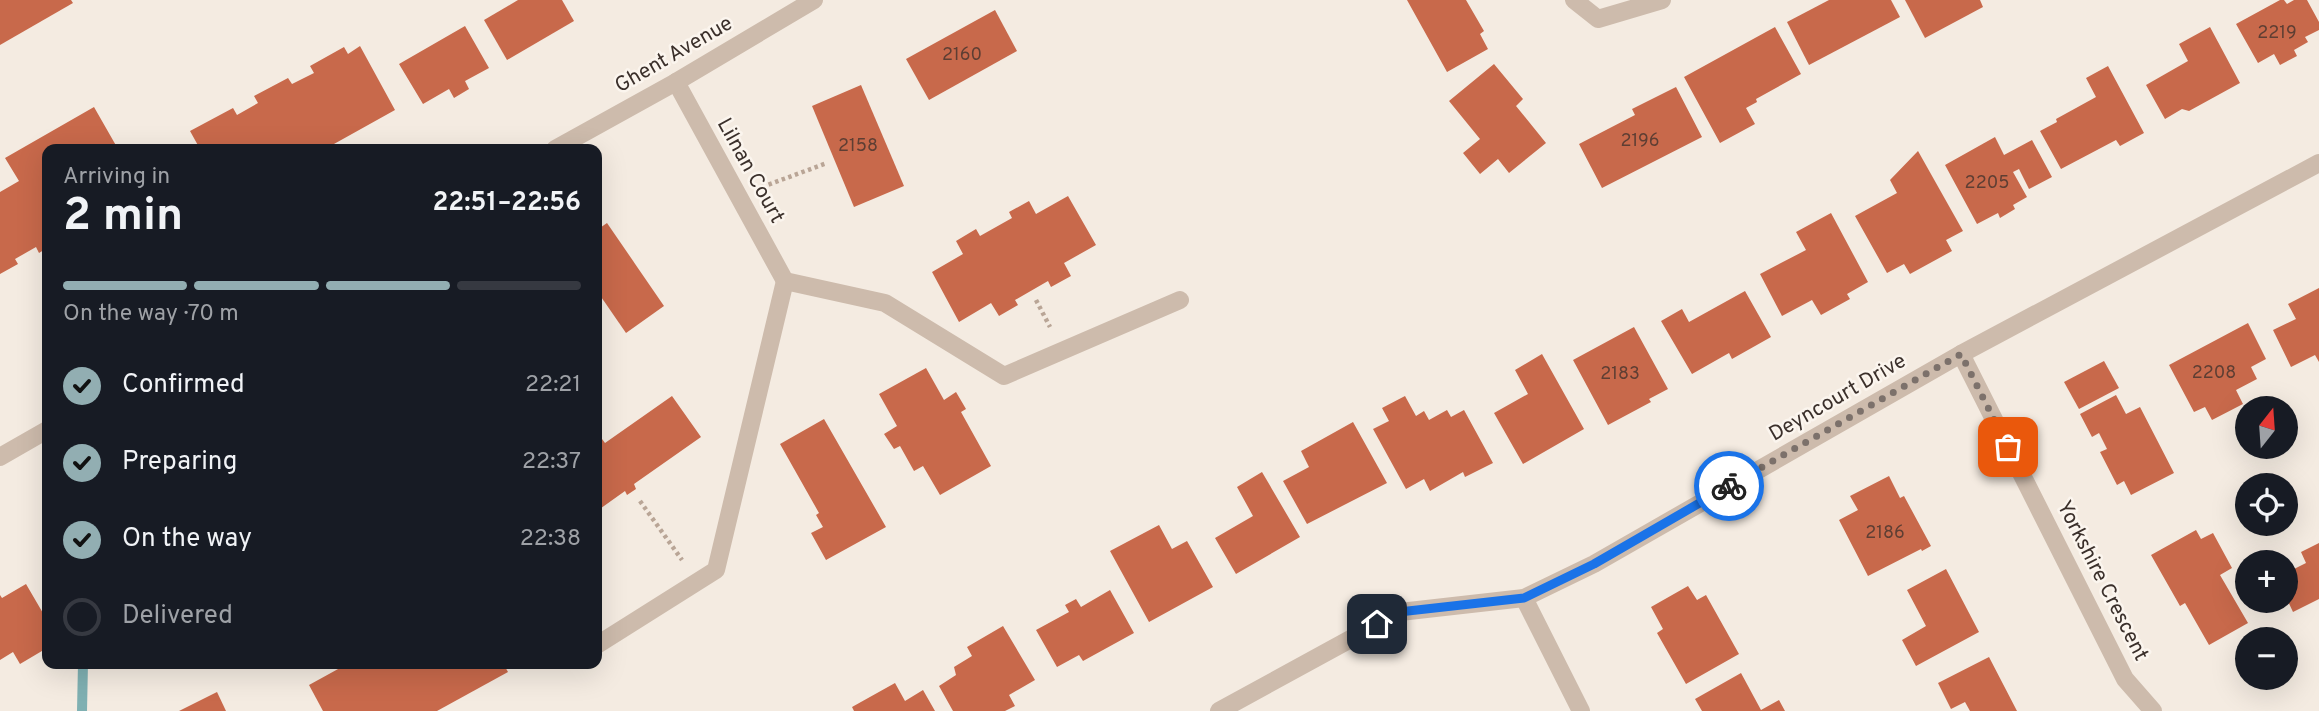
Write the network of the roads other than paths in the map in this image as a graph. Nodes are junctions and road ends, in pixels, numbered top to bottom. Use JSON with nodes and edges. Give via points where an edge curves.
{"nodes":[{"id":1,"x":1574,"y":0,"type":"edge"},
{"id":2,"x":1662,"y":0,"type":"edge"},
{"id":3,"x":803,"y":3,"type":"edge"},
{"id":4,"x":676,"y":82,"type":"junction"},
{"id":5,"x":564,"y":144,"type":"edge"},
{"id":6,"x":2319,"y":163,"type":"edge"},
{"id":7,"x":785,"y":281,"type":"junction"},
{"id":8,"x":1180,"y":300,"type":"dead end"},
{"id":9,"x":1961,"y":354,"type":"junction"},
{"id":10,"x":42,"y":433,"type":"edge"},
{"id":11,"x":0,"y":457,"type":"edge"},
{"id":12,"x":1524,"y":598,"type":"junction"},
{"id":13,"x":602,"y":642,"type":"edge"},
{"id":14,"x":1219,"y":711,"type":"edge"},
{"id":15,"x":1581,"y":711,"type":"edge"},
{"id":16,"x":2153,"y":711,"type":"edge"}],
"edges":[{"from":1,"to":2,"type":"street","via":[[1598,19]]},
{"from":3,"to":4,"type":"street","name":"Ghent Avenue"},
{"from":4,"to":5,"type":"street","name":"Ghent Avenue"},
{"from":4,"to":7,"type":"street","name":"Lilnan Court"},
{"from":6,"to":9,"type":"street","name":"Deyncourt Drive"},
{"from":7,"to":8,"type":"street","via":[[885,303],[1004,376]]},
{"from":7,"to":13,"type":"street","via":[[716,570]]},
{"from":9,"to":12,"type":"street","name":"Deyncourt Drive","via":[[1594,564]]},
{"from":9,"to":16,"type":"street","name":"Yorkshire Crescent","via":[[2125,679]]},
{"from":10,"to":11,"type":"street"},
{"from":12,"to":14,"type":"street","name":"Deyncourt Drive","via":[[1399,612]]},
{"from":12,"to":15,"type":"street"}]}
